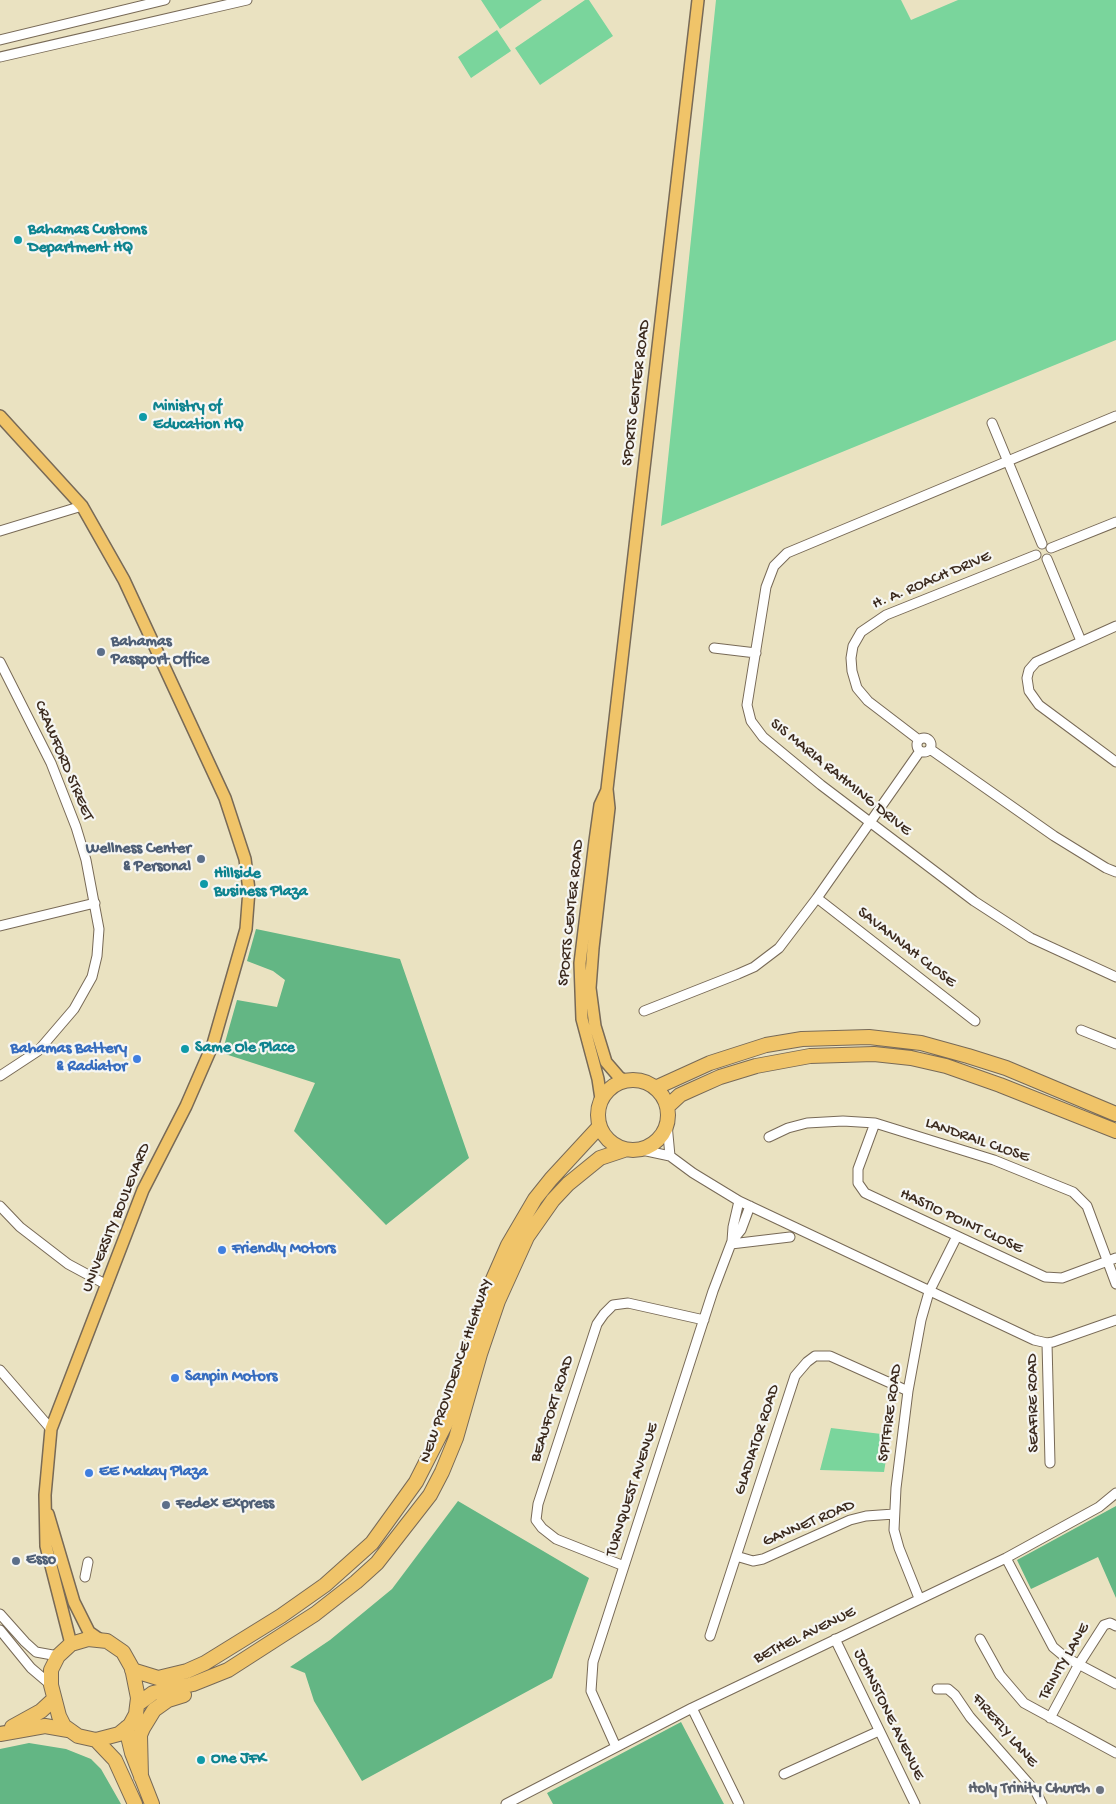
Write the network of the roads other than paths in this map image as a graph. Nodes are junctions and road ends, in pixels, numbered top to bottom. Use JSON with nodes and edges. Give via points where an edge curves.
{"nodes":[{"id":1,"x":165,"y":0,"type":"edge"},
{"id":2,"x":247,"y":0,"type":"edge"},
{"id":3,"x":698,"y":0,"type":"edge"},
{"id":4,"x":0,"y":40,"type":"edge"},
{"id":5,"x":0,"y":57,"type":"edge"},
{"id":6,"x":0,"y":416,"type":"edge"},
{"id":7,"x":1116,"y":416,"type":"edge"},
{"id":8,"x":992,"y":424,"type":"dead end"},
{"id":9,"x":1008,"y":461,"type":"junction"},
{"id":10,"x":82,"y":506,"type":"junction"},
{"id":11,"x":1116,"y":522,"type":"edge"},
{"id":12,"x":0,"y":531,"type":"edge"},
{"id":13,"x":1047,"y":546,"type":"junction"},
{"id":14,"x":1036,"y":555,"type":"junction"},
{"id":15,"x":1047,"y":559,"type":"junction"},
{"id":16,"x":1116,"y":626,"type":"edge"},
{"id":17,"x":1081,"y":641,"type":"junction"},
{"id":18,"x":714,"y":648,"type":"dead end"},
{"id":19,"x":756,"y":653,"type":"junction"},
{"id":20,"x":0,"y":662,"type":"edge"},
{"id":21,"x":919,"y":740,"type":"junction"},
{"id":22,"x":930,"y":749,"type":"junction"},
{"id":23,"x":920,"y":751,"type":"junction"},
{"id":24,"x":1116,"y":762,"type":"edge"},
{"id":25,"x":607,"y":789,"type":"junction"},
{"id":26,"x":870,"y":822,"type":"junction"},
{"id":27,"x":1116,"y":872,"type":"edge"},
{"id":28,"x":818,"y":898,"type":"junction"},
{"id":29,"x":95,"y":903,"type":"junction"},
{"id":30,"x":0,"y":926,"type":"edge"},
{"id":31,"x":1116,"y":977,"type":"edge"},
{"id":32,"x":644,"y":1011,"type":"dead end"},
{"id":33,"x":975,"y":1021,"type":"dead end"},
{"id":34,"x":1081,"y":1030,"type":"dead end"},
{"id":35,"x":1116,"y":1044,"type":"edge"},
{"id":36,"x":0,"y":1076,"type":"edge"},
{"id":37,"x":625,"y":1081,"type":"junction"},
{"id":38,"x":655,"y":1088,"type":"junction"},
{"id":39,"x":601,"y":1099,"type":"junction"},
{"id":40,"x":667,"y":1108,"type":"junction"},
{"id":41,"x":1116,"y":1114,"type":"edge"},
{"id":42,"x":875,"y":1123,"type":"junction"},
{"id":43,"x":667,"y":1124,"type":"junction"},
{"id":44,"x":599,"y":1127,"type":"junction"},
{"id":45,"x":1116,"y":1132,"type":"edge"},
{"id":46,"x":769,"y":1137,"type":"dead end"},
{"id":47,"x":624,"y":1150,"type":"junction"},
{"id":48,"x":642,"y":1150,"type":"junction"},
{"id":49,"x":670,"y":1156,"type":"junction"},
{"id":50,"x":739,"y":1202,"type":"junction"},
{"id":51,"x":0,"y":1206,"type":"edge"},
{"id":52,"x":750,"y":1206,"type":"junction"},
{"id":53,"x":957,"y":1236,"type":"junction"},
{"id":54,"x":790,"y":1237,"type":"dead end"},
{"id":55,"x":732,"y":1243,"type":"junction"},
{"id":56,"x":1116,"y":1258,"type":"edge"},
{"id":57,"x":1107,"y":1262,"type":"junction"},
{"id":58,"x":1116,"y":1284,"type":"edge"},
{"id":59,"x":107,"y":1285,"type":"junction"},
{"id":60,"x":929,"y":1292,"type":"junction"},
{"id":61,"x":704,"y":1320,"type":"junction"},
{"id":62,"x":1116,"y":1320,"type":"edge"},
{"id":63,"x":1047,"y":1344,"type":"junction"},
{"id":64,"x":0,"y":1370,"type":"edge"},
{"id":65,"x":908,"y":1391,"type":"junction"},
{"id":66,"x":51,"y":1430,"type":"junction"},
{"id":67,"x":1050,"y":1462,"type":"dead end"},
{"id":68,"x":1116,"y":1493,"type":"edge"},
{"id":69,"x":46,"y":1508,"type":"junction"},
{"id":70,"x":894,"y":1514,"type":"junction"},
{"id":71,"x":736,"y":1556,"type":"junction"},
{"id":72,"x":1006,"y":1558,"type":"junction"},
{"id":73,"x":88,"y":1562,"type":"dead end"},
{"id":74,"x":624,"y":1566,"type":"junction"},
{"id":75,"x":85,"y":1577,"type":"dead end"},
{"id":76,"x":919,"y":1598,"type":"junction"},
{"id":77,"x":0,"y":1614,"type":"edge"},
{"id":78,"x":1112,"y":1624,"type":"edge"},
{"id":79,"x":0,"y":1630,"type":"edge"},
{"id":80,"x":710,"y":1636,"type":"dead end"},
{"id":81,"x":835,"y":1638,"type":"junction"},
{"id":82,"x":98,"y":1639,"type":"junction"},
{"id":83,"x":980,"y":1639,"type":"dead end"},
{"id":84,"x":72,"y":1644,"type":"junction"},
{"id":85,"x":58,"y":1656,"type":"junction"},
{"id":86,"x":1078,"y":1664,"type":"junction"},
{"id":87,"x":132,"y":1670,"type":"junction"},
{"id":88,"x":228,"y":1670,"type":"junction"},
{"id":89,"x":51,"y":1684,"type":"junction"},
{"id":90,"x":1116,"y":1684,"type":"edge"},
{"id":91,"x":937,"y":1689,"type":"dead end"},
{"id":92,"x":54,"y":1699,"type":"junction"},
{"id":93,"x":138,"y":1704,"type":"junction"},
{"id":94,"x":692,"y":1708,"type":"junction"},
{"id":95,"x":1050,"y":1718,"type":"junction"},
{"id":96,"x":126,"y":1728,"type":"junction"},
{"id":97,"x":68,"y":1730,"type":"junction"},
{"id":98,"x":879,"y":1731,"type":"junction"},
{"id":99,"x":0,"y":1733,"type":"edge"},
{"id":100,"x":96,"y":1740,"type":"junction"},
{"id":101,"x":616,"y":1747,"type":"junction"},
{"id":102,"x":1116,"y":1753,"type":"edge"},
{"id":103,"x":784,"y":1774,"type":"dead end"},
{"id":104,"x":141,"y":1778,"type":"junction"},
{"id":105,"x":135,"y":1804,"type":"edge"},
{"id":106,"x":152,"y":1804,"type":"edge"},
{"id":107,"x":506,"y":1804,"type":"edge"},
{"id":108,"x":739,"y":1804,"type":"edge"},
{"id":109,"x":915,"y":1804,"type":"edge"},
{"id":110,"x":1042,"y":1804,"type":"edge"}],
"edges":[{"from":1,"to":4,"type":"street"},
{"from":2,"to":5,"type":"street"},
{"from":3,"to":25,"type":"main road","name":"SPORTS CENTER ROAD"},
{"from":6,"to":10,"type":"main road","name":"UNIVERSITY BOULEVARD"},
{"from":7,"to":9,"type":"street","name":"SIS MARIA RAHMING DRIVE"},
{"from":8,"to":9,"type":"street"},
{"from":9,"to":13,"type":"street"},
{"from":9,"to":19,"type":"street","name":"SIS MARIA RAHMING DRIVE","via":[[787,553],[774,566],[766,586]]},
{"from":10,"to":12,"type":"street"},
{"from":10,"to":59,"type":"main road","name":"UNIVERSITY BOULEVARD","via":[[124,580],[225,798],[245,859],[249,890],[246,929],[213,1044],[143,1190]]},
{"from":11,"to":13,"type":"street"},
{"from":13,"to":14,"type":"street","via":[[1037,548]]},
{"from":13,"to":15,"type":"street","via":[[1051,555]]},
{"from":14,"to":15,"type":"street"},
{"from":14,"to":21,"type":"street","name":"H. A. ROACH DRIVE","via":[[886,615],[861,632],[853,646],[852,658],[857,688]]},
{"from":15,"to":17,"type":"street"},
{"from":16,"to":17,"type":"street"},
{"from":17,"to":24,"type":"street","via":[[1036,662],[1027,678],[1028,691],[1039,705]]},
{"from":18,"to":19,"type":"street"},
{"from":19,"to":26,"type":"street","name":"SIS MARIA RAHMING DRIVE","via":[[748,705],[756,730],[809,776]]},
{"from":20,"to":29,"type":"street","name":"CRAWFORD STREET","via":[[61,787],[86,860]]},
{"from":21,"to":22,"type":"street","via":[[927,739],[931,743]]},
{"from":21,"to":23,"type":"street","via":[[917,746]]},
{"from":22,"to":23,"type":"street"},
{"from":22,"to":27,"type":"street","via":[[1046,831]]},
{"from":23,"to":26,"type":"street"},
{"from":25,"to":37,"type":"main road","name":"SPORTS CENTER ROAD","via":[[609,808],[590,988],[594,1026],[601,1051],[612,1071]]},
{"from":25,"to":39,"type":"main road","name":"SPORTS CENTER ROAD","via":[[600,805],[580,963],[582,1019]]},
{"from":26,"to":28,"type":"street"},
{"from":26,"to":31,"type":"street","name":"SIS MARIA RAHMING DRIVE","via":[[974,901],[1030,938]]},
{"from":28,"to":32,"type":"street","via":[[779,948],[754,967]]},
{"from":28,"to":33,"type":"street","name":"SAVANNAH CLOSE"},
{"from":29,"to":30,"type":"street"},
{"from":29,"to":36,"type":"street","name":"CRAWFORD STREET","via":[[99,929],[98,956],[92,977],[74,1009],[54,1034],[38,1051]]},
{"from":34,"to":35,"type":"street"},
{"from":37,"to":38,"type":"highway","via":[[640,1081]]},
{"from":37,"to":39,"type":"highway","via":[[611,1087]]},
{"from":38,"to":40,"type":"highway"},
{"from":38,"to":41,"type":"highway","via":[[710,1063],[760,1046],[802,1039],[869,1037],[936,1046],[1006,1068]]},
{"from":39,"to":44,"type":"highway"},
{"from":40,"to":43,"type":"highway"},
{"from":40,"to":45,"type":"highway","via":[[680,1095],[720,1077],[756,1066],[810,1056],[874,1054],[946,1066],[1000,1084]]},
{"from":42,"to":46,"type":"street","name":"LANDRAIL CLOSE","via":[[817,1122],[788,1128]]},
{"from":42,"to":53,"type":"street","name":"HASTIO POINT CLOSE","via":[[859,1162],[857,1176],[860,1189]]},
{"from":42,"to":57,"type":"street","name":"LANDRAIL CLOSE","via":[[994,1160],[1073,1192],[1087,1206]]},
{"from":43,"to":48,"type":"highway","via":[[658,1140]]},
{"from":43,"to":49,"type":"street"},
{"from":44,"to":47,"type":"highway","via":[[608,1141]]},
{"from":44,"to":87,"type":"highway","name":"NEW PROVIDENCE HIGHWAY","via":[[535,1199],[508,1245],[490,1286],[441,1434],[416,1482],[372,1542],[318,1590],[205,1663],[187,1672],[158,1678]]},
{"from":47,"to":48,"type":"highway"},
{"from":47,"to":88,"type":"highway","name":"NEW PROVIDENCE HIGHWAY","via":[[600,1158],[568,1184],[527,1237],[498,1301],[456,1438],[430,1496],[382,1556],[356,1582],[315,1614]]},
{"from":48,"to":49,"type":"street"},
{"from":49,"to":50,"type":"street"},
{"from":50,"to":52,"type":"street"},
{"from":50,"to":55,"type":"street"},
{"from":51,"to":59,"type":"street","via":[[20,1227],[68,1264]]},
{"from":52,"to":55,"type":"street"},
{"from":52,"to":60,"type":"street"},
{"from":53,"to":57,"type":"street","name":"HASTIO POINT CLOSE","via":[[1051,1278],[1062,1278]]},
{"from":53,"to":60,"type":"street","name":"SPITFIRE ROAD"},
{"from":54,"to":55,"type":"street"},
{"from":55,"to":61,"type":"street","name":"TURNQUEST AVENUE"},
{"from":56,"to":57,"type":"street","name":"HASTIO POINT CLOSE"},
{"from":57,"to":58,"type":"street","name":"LANDRAIL CLOSE"},
{"from":59,"to":66,"type":"main road","name":"UNIVERSITY BOULEVARD"},
{"from":60,"to":63,"type":"street"},
{"from":60,"to":65,"type":"street","name":"SPITFIRE ROAD"},
{"from":61,"to":74,"type":"street","name":"TURNQUEST AVENUE"},
{"from":61,"to":74,"type":"street","name":"BEAUFORT ROAD","via":[[628,1303],[613,1305],[604,1314],[538,1504],[536,1520],[556,1539]]},
{"from":62,"to":63,"type":"street"},
{"from":63,"to":67,"type":"street","name":"SEAFIRE ROAD"},
{"from":64,"to":66,"type":"street"},
{"from":65,"to":70,"type":"street","name":"SPITFIRE ROAD"},
{"from":65,"to":71,"type":"street","name":"GLADIATOR ROAD","via":[[830,1356],[815,1356],[807,1362],[795,1376]]},
{"from":66,"to":69,"type":"main road","name":"UNIVERSITY BOULEVARD"},
{"from":68,"to":72,"type":"street","name":"BETHEL AVENUE","via":[[1099,1507]]},
{"from":69,"to":82,"type":"main road","name":"UNIVERSITY BOULEVARD","via":[[74,1602],[89,1632]]},
{"from":69,"to":84,"type":"main road","name":"UNIVERSITY BOULEVARD","via":[[46,1546]]},
{"from":70,"to":71,"type":"street","name":"GANNET ROAD","via":[[850,1520],[764,1560],[743,1560]]},
{"from":70,"to":76,"type":"street","name":"SPITFIRE ROAD","via":[[898,1548]]},
{"from":71,"to":80,"type":"street","name":"GLADIATOR ROAD"},
{"from":72,"to":76,"type":"street","name":"BETHEL AVENUE"},
{"from":72,"to":86,"type":"street","via":[[1053,1647]]},
{"from":73,"to":75,"type":"street"},
{"from":74,"to":101,"type":"street","name":"TURNQUEST AVENUE","via":[[593,1662],[590,1681],[595,1705]]},
{"from":76,"to":81,"type":"street","name":"BETHEL AVENUE"},
{"from":77,"to":85,"type":"street","via":[[36,1652]]},
{"from":78,"to":86,"type":"street","name":"TRINITY LANE"},
{"from":79,"to":89,"type":"street","via":[[32,1668]]},
{"from":81,"to":94,"type":"street","name":"BETHEL AVENUE"},
{"from":81,"to":98,"type":"street","name":"JOHNSTONE AVENUE"},
{"from":82,"to":84,"type":"highway"},
{"from":82,"to":87,"type":"highway","via":[[123,1652]]},
{"from":83,"to":95,"type":"street","via":[[1015,1695]]},
{"from":84,"to":85,"type":"highway"},
{"from":85,"to":89,"type":"highway","via":[[51,1670]]},
{"from":86,"to":90,"type":"street"},
{"from":86,"to":95,"type":"street","name":"TRINITY LANE"},
{"from":87,"to":93,"type":"highway"},
{"from":88,"to":93,"type":"highway","name":"NEW PROVIDENCE HIGHWAY","via":[[193,1684],[153,1694]]},
{"from":88,"to":104,"type":"highway","via":[[215,1682],[168,1700],[154,1710],[140,1735]]},
{"from":89,"to":92,"type":"highway"},
{"from":91,"to":110,"type":"street","name":"FIREFLY LANE","via":[[952,1692],[1036,1792]]},
{"from":92,"to":97,"type":"highway"},
{"from":92,"to":99,"type":"highway","via":[[41,1711]]},
{"from":93,"to":96,"type":"highway","via":[[135,1717]]},
{"from":94,"to":101,"type":"street","name":"BETHEL AVENUE"},
{"from":94,"to":108,"type":"street"},
{"from":95,"to":102,"type":"street"},
{"from":96,"to":100,"type":"highway","via":[[112,1737]]},
{"from":96,"to":104,"type":"highway"},
{"from":97,"to":99,"type":"highway","via":[[45,1726]]},
{"from":97,"to":100,"type":"highway","via":[[83,1739]]},
{"from":98,"to":103,"type":"street"},
{"from":98,"to":109,"type":"street","name":"JOHNSTONE AVENUE"},
{"from":100,"to":105,"type":"highway","via":[[115,1760]]},
{"from":101,"to":107,"type":"street","name":"BETHEL AVENUE"},
{"from":104,"to":106,"type":"highway"}]}
